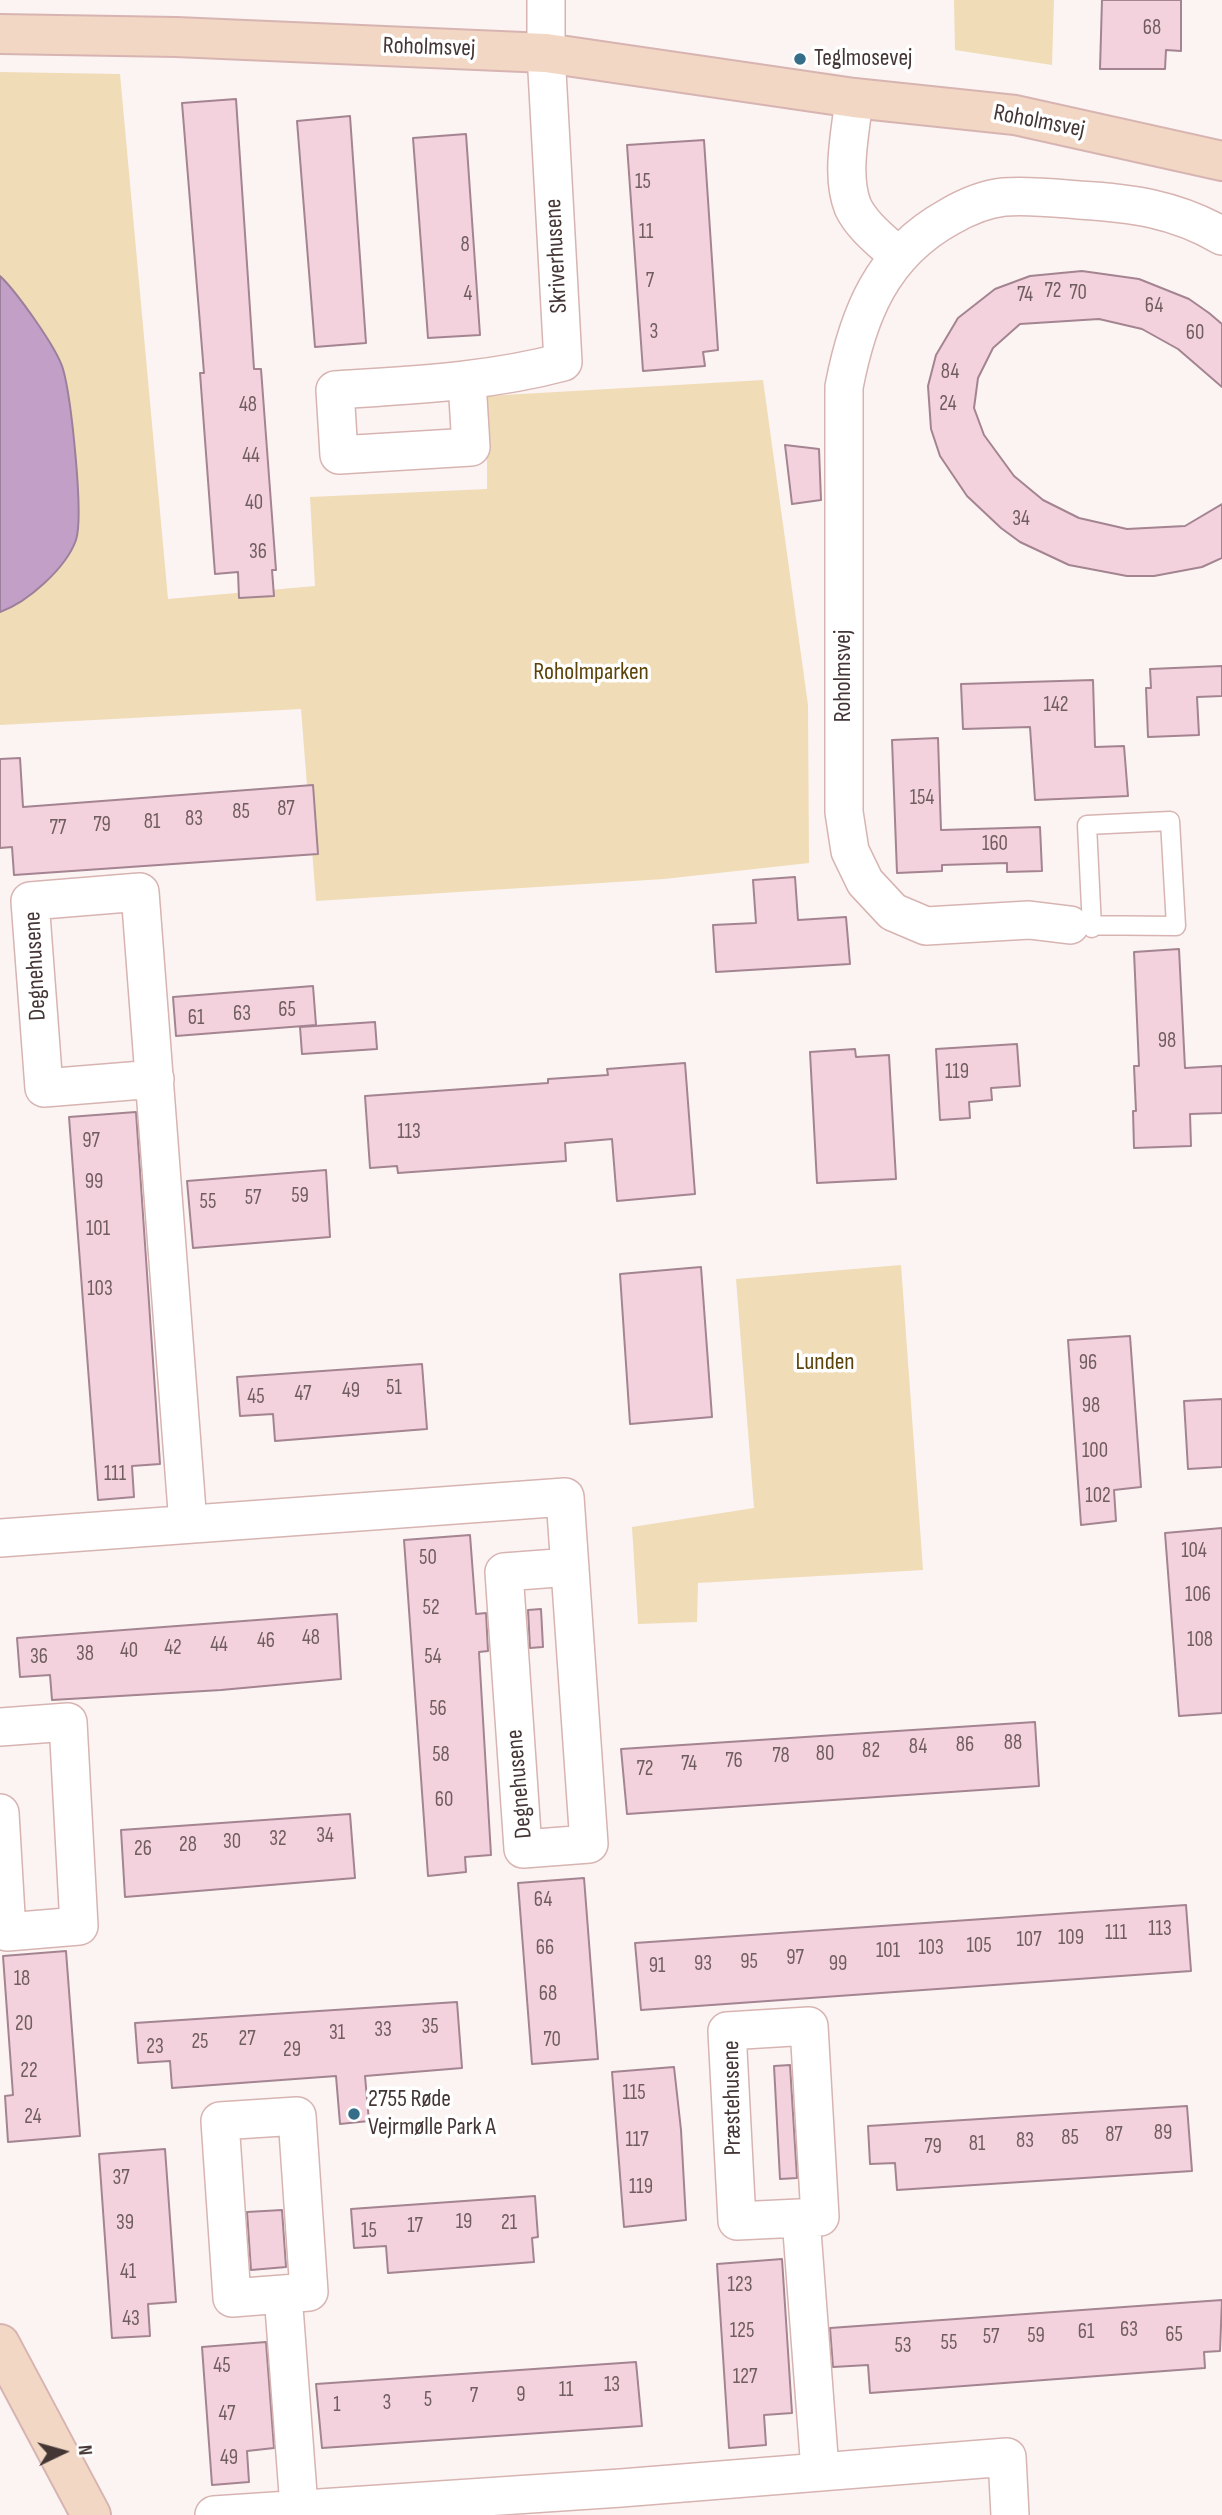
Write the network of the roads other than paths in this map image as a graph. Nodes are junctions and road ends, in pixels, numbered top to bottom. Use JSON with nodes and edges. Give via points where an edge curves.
{"nodes":[{"id":1,"x":546,"y":0,"type":"edge"},
{"id":2,"x":0,"y":34,"type":"edge"},
{"id":3,"x":546,"y":53,"type":"junction"},
{"id":4,"x":855,"y":98,"type":"junction"},
{"id":5,"x":1222,"y":160,"type":"edge"},
{"id":6,"x":1222,"y":236,"type":"edge"},
{"id":7,"x":897,"y":255,"type":"junction"},
{"id":8,"x":467,"y":381,"type":"dead end"},
{"id":9,"x":1081,"y":927,"type":"junction"},
{"id":10,"x":155,"y":1079,"type":"junction"},
{"id":11,"x":188,"y":1524,"type":"junction"},
{"id":12,"x":0,"y":1538,"type":"edge"},
{"id":13,"x":570,"y":1567,"type":"junction"},
{"id":14,"x":0,"y":1727,"type":"edge"},
{"id":15,"x":0,"y":1813,"type":"edge"},
{"id":16,"x":801,"y":2218,"type":"junction"},
{"id":17,"x":283,"y":2294,"type":"junction"},
{"id":18,"x":5,"y":2364,"type":"edge"},
{"id":19,"x":820,"y":2470,"type":"junction"},
{"id":20,"x":485,"y":2505,"type":"edge"},
{"id":21,"x":299,"y":2507,"type":"junction"},
{"id":22,"x":91,"y":2515,"type":"edge"},
{"id":23,"x":214,"y":2515,"type":"edge"},
{"id":24,"x":1010,"y":2515,"type":"edge"}],
"edges":[{"from":1,"to":3,"type":"street"},
{"from":2,"to":3,"type":"street","name":"Roholmsvej"},
{"from":3,"to":4,"type":"street","name":"Roholmsvej"},
{"from":3,"to":8,"type":"street","name":"Skriverhusene","via":[[563,362]]},
{"from":4,"to":5,"type":"street","name":"Roholmsvej","via":[[1015,115]]},
{"from":4,"to":7,"type":"street","via":[[847,183],[854,208],[866,226]]},
{"from":6,"to":7,"type":"street","name":"Roholmsvej","via":[[1136,203],[1003,197],[967,207],[930,227]]},
{"from":7,"to":9,"type":"street","name":"Roholmsvej","via":[[852,344],[844,387],[844,812],[850,850],[865,882],[892,912],[926,926],[1029,920]]},
{"from":9,"to":9,"type":"lane","via":[[1087,825],[1170,821],[1176,926]]},
{"from":10,"to":10,"type":"street","name":"Degnehusene","via":[[140,892],[30,901],[44,1088]]},
{"from":10,"to":11,"type":"street","name":"Degnehusene"},
{"from":11,"to":12,"type":"street","name":"Degnehusene"},
{"from":11,"to":13,"type":"street","name":"Degnehusene","via":[[565,1497]]},
{"from":13,"to":13,"type":"street","name":"Degnehusene","via":[[589,1844],[523,1849],[504,1572]]},
{"from":14,"to":15,"type":"street","via":[[68,1722],[79,1926],[7,1932]]},
{"from":16,"to":16,"type":"street","name":"Præstehusene","via":[[820,2217],[809,2026],[726,2031],[737,2221]]},
{"from":16,"to":19,"type":"street"},
{"from":17,"to":17,"type":"street","via":[[309,2292],[297,2116],[220,2121],[232,2298]]},
{"from":17,"to":21,"type":"street"},
{"from":18,"to":22,"type":"street"},
{"from":19,"to":20,"type":"street"},
{"from":19,"to":24,"type":"street","via":[[1007,2457]]},
{"from":20,"to":21,"type":"street"},
{"from":21,"to":23,"type":"street"}]}
